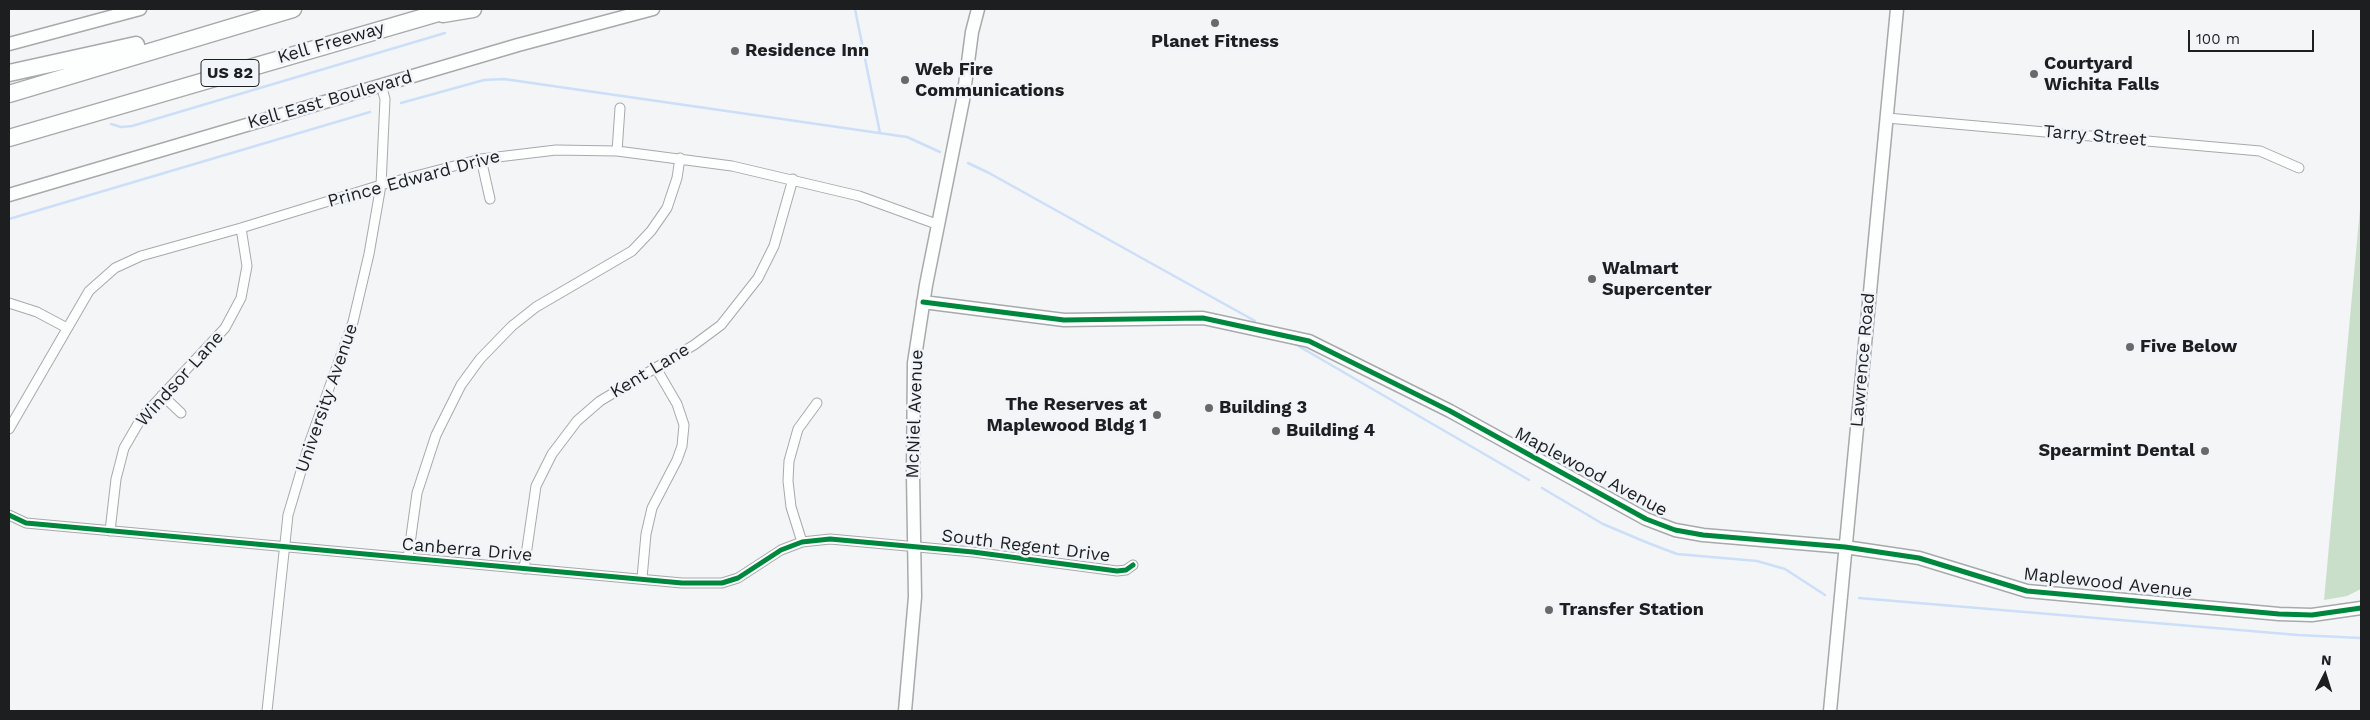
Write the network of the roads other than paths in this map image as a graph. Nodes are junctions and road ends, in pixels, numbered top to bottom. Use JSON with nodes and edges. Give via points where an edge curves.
{"nodes":[{"id":1,"x":140,"y":9,"type":"edge"},
{"id":2,"x":263,"y":9,"type":"edge"},
{"id":3,"x":293,"y":9,"type":"edge"},
{"id":4,"x":452,"y":9,"type":"edge"},
{"id":5,"x":473,"y":9,"type":"edge"},
{"id":6,"x":653,"y":9,"type":"edge"},
{"id":7,"x":971,"y":9,"type":"edge"},
{"id":8,"x":978,"y":9,"type":"edge"},
{"id":9,"x":1897,"y":9,"type":"edge"},
{"id":10,"x":409,"y":20,"type":"junction"},
{"id":11,"x":972,"y":32,"type":"junction"},
{"id":12,"x":9,"y":44,"type":"edge"},
{"id":13,"x":9,"y":73,"type":"edge"},
{"id":14,"x":381,"y":85,"type":"junction"},
{"id":15,"x":9,"y":94,"type":"edge"},
{"id":16,"x":620,"y":108,"type":"dead end"},
{"id":17,"x":1887,"y":118,"type":"junction"},
{"id":18,"x":9,"y":138,"type":"edge"},
{"id":19,"x":617,"y":151,"type":"junction"},
{"id":20,"x":680,"y":158,"type":"junction"},
{"id":21,"x":482,"y":159,"type":"junction"},
{"id":22,"x":2299,"y":168,"type":"dead end"},
{"id":23,"x":793,"y":178,"type":"junction"},
{"id":24,"x":381,"y":185,"type":"junction"},
{"id":25,"x":9,"y":195,"type":"edge"},
{"id":26,"x":490,"y":199,"type":"dead end"},
{"id":27,"x":938,"y":225,"type":"junction"},
{"id":28,"x":241,"y":228,"type":"junction"},
{"id":29,"x":924,"y":302,"type":"junction"},
{"id":30,"x":9,"y":303,"type":"edge"},
{"id":31,"x":67,"y":328,"type":"junction"},
{"id":32,"x":656,"y":368,"type":"junction"},
{"id":33,"x":162,"y":395,"type":"junction"},
{"id":34,"x":817,"y":403,"type":"dead end"},
{"id":35,"x":181,"y":413,"type":"dead end"},
{"id":36,"x":9,"y":429,"type":"edge"},
{"id":37,"x":9,"y":515,"type":"edge"},
{"id":38,"x":110,"y":531,"type":"junction"},
{"id":39,"x":802,"y":542,"type":"junction"},
{"id":40,"x":914,"y":546,"type":"junction"},
{"id":41,"x":1845,"y":547,"type":"junction"},
{"id":42,"x":283,"y":548,"type":"junction"},
{"id":43,"x":408,"y":558,"type":"junction"},
{"id":44,"x":1132,"y":565,"type":"dead end"},
{"id":45,"x":524,"y":569,"type":"junction"},
{"id":46,"x":642,"y":578,"type":"junction"},
{"id":47,"x":2359,"y":607,"type":"edge"},
{"id":48,"x":267,"y":711,"type":"edge"},
{"id":49,"x":905,"y":711,"type":"edge"},
{"id":50,"x":1830,"y":711,"type":"edge"}],
"edges":[{"from":1,"to":12,"type":"street"},
{"from":2,"to":13,"type":"highway","via":[[126,48]]},
{"from":3,"to":15,"type":"highway","number":"US 82"},
{"from":4,"to":10,"type":"highway","name":"Kell Freeway","number":"US 82"},
{"from":5,"to":10,"type":"highway"},
{"from":6,"to":14,"type":"street","name":"Kell East Boulevard"},
{"from":7,"to":11,"type":"street","name":"McNiel Avenue"},
{"from":8,"to":11,"type":"street","name":"McNiel Avenue"},
{"from":9,"to":17,"type":"street","name":"Lawrence Road"},
{"from":10,"to":18,"type":"highway","name":"Kell Freeway","number":"US 82"},
{"from":11,"to":27,"type":"street","name":"McNiel Avenue","via":[[963,100]]},
{"from":14,"to":24,"type":"street","name":"University Avenue","via":[[385,99]]},
{"from":14,"to":25,"type":"street","name":"Kell East Boulevard"},
{"from":16,"to":19,"type":"street"},
{"from":17,"to":22,"type":"street","name":"Tarry Street","via":[[2260,150]]},
{"from":17,"to":41,"type":"street","name":"Lawrence Road"},
{"from":19,"to":20,"type":"street","name":"Prince Edward Drive"},
{"from":19,"to":21,"type":"street","name":"Prince Edward Drive","via":[[556,150]]},
{"from":20,"to":23,"type":"street","name":"Prince Edward Drive"},
{"from":20,"to":43,"type":"street","via":[[667,208],[632,251],[536,307],[480,358],[461,385],[436,435],[417,493]]},
{"from":21,"to":24,"type":"street","name":"Prince Edward Drive"},
{"from":21,"to":26,"type":"street"},
{"from":23,"to":27,"type":"street","name":"Prince Edward Drive","via":[[860,196]]},
{"from":23,"to":32,"type":"street","name":"Kent Lane","via":[[774,246],[758,278],[721,325]]},
{"from":24,"to":28,"type":"street","name":"Prince Edward Drive"},
{"from":24,"to":42,"type":"street","name":"University Avenue","via":[[353,322],[310,441],[288,514]]},
{"from":27,"to":29,"type":"street","name":"McNiel Avenue"},
{"from":28,"to":31,"type":"street","name":"Prince Edward Drive","via":[[140,256],[115,268],[89,291]]},
{"from":28,"to":33,"type":"street","name":"Windsor Lane","via":[[247,266],[242,298],[225,328]]},
{"from":29,"to":40,"type":"street","name":"McNiel Avenue","via":[[913,385]]},
{"from":29,"to":41,"type":"street","name":"Maplewood Avenue","via":[[1064,320],[1203,318],[1309,341],[1450,411],[1646,519],[1675,530],[1703,535]]},
{"from":30,"to":31,"type":"street","via":[[37,312]]},
{"from":31,"to":36,"type":"street","name":"Prince Edward Drive"},
{"from":32,"to":45,"type":"street","name":"Kent Lane","via":[[600,401],[577,421],[552,454],[536,486]]},
{"from":32,"to":46,"type":"street","via":[[677,404],[684,425],[677,460],[652,508]]},
{"from":33,"to":35,"type":"street"},
{"from":33,"to":38,"type":"street","name":"Windsor Lane","via":[[142,417],[124,448],[116,479]]},
{"from":34,"to":39,"type":"street","via":[[798,428],[789,461],[791,507]]},
{"from":37,"to":38,"type":"street","name":"Canberra Drive","via":[[26,524]]},
{"from":38,"to":42,"type":"street","name":"Canberra Drive"},
{"from":39,"to":40,"type":"street","name":"Canberra Drive","via":[[830,539]]},
{"from":39,"to":46,"type":"street","name":"Canberra Drive","via":[[774,554],[738,578],[722,583]]},
{"from":40,"to":44,"type":"street","name":"South Regent Drive","via":[[1117,571]]},
{"from":40,"to":49,"type":"street","name":"McNiel Avenue","via":[[912,642]]},
{"from":41,"to":47,"type":"street","name":"Maplewood Avenue","via":[[1919,558],[2027,591],[2312,616]]},
{"from":41,"to":50,"type":"street","name":"Lawrence Road"},
{"from":42,"to":43,"type":"street","name":"Canberra Drive"},
{"from":42,"to":48,"type":"street","name":"University Avenue"},
{"from":43,"to":45,"type":"street","name":"Canberra Drive"},
{"from":45,"to":46,"type":"street","name":"Canberra Drive"}]}
